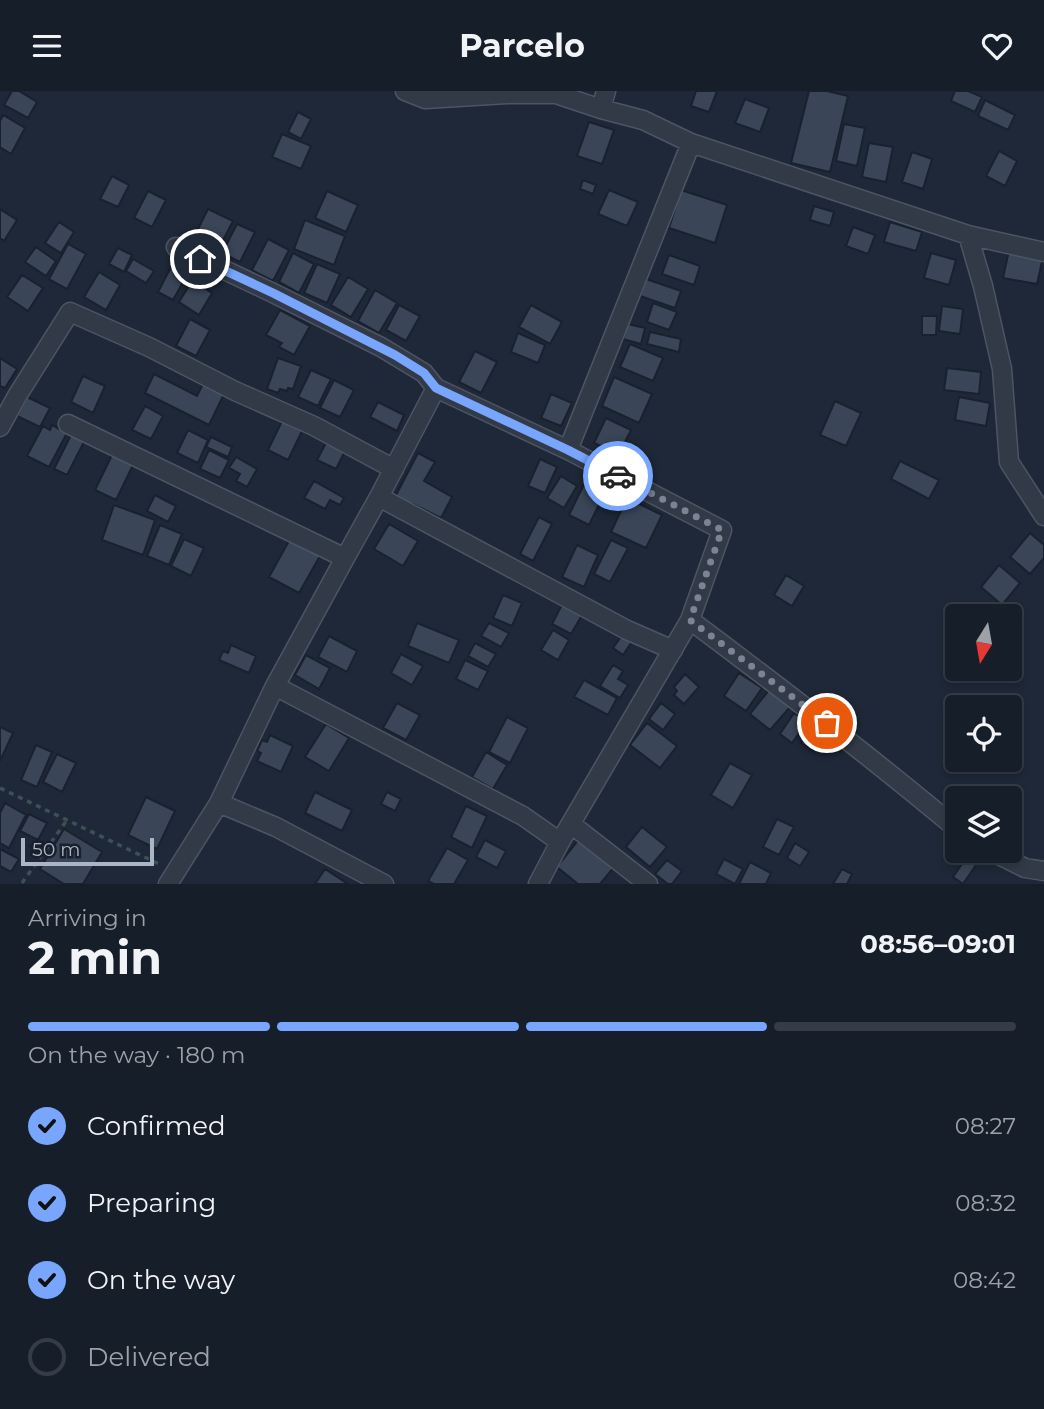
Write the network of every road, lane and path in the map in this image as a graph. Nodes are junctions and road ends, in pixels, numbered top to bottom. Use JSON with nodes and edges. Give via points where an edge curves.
{"nodes":[{"id":1,"x":405,"y":91,"type":"edge"},
{"id":2,"x":606,"y":91,"type":"edge"},
{"id":3,"x":601,"y":109,"type":"junction"},
{"id":4,"x":691,"y":143,"type":"junction"},
{"id":5,"x":968,"y":235,"type":"junction"},
{"id":6,"x":176,"y":247,"type":"dead end"},
{"id":7,"x":1044,"y":252,"type":"edge"},
{"id":8,"x":436,"y":388,"type":"junction"},
{"id":9,"x":68,"y":424,"type":"dead end"},
{"id":10,"x":0,"y":428,"type":"edge"},
{"id":11,"x":568,"y":450,"type":"junction"},
{"id":12,"x":394,"y":469,"type":"junction"},
{"id":13,"x":379,"y":497,"type":"junction"},
{"id":14,"x":1044,"y":516,"type":"edge"},
{"id":15,"x":345,"y":558,"type":"junction"},
{"id":16,"x":690,"y":620,"type":"junction"},
{"id":17,"x":673,"y":649,"type":"junction"},
{"id":18,"x":275,"y":686,"type":"junction"},
{"id":19,"x":0,"y":788,"type":"edge"},
{"id":20,"x":219,"y":803,"type":"junction"},
{"id":21,"x":945,"y":819,"type":"edge"},
{"id":22,"x":67,"y":820,"type":"junction"},
{"id":23,"x":571,"y":824,"type":"junction"},
{"id":24,"x":560,"y":842,"type":"junction"},
{"id":25,"x":1015,"y":863,"type":"edge"},
{"id":26,"x":1044,"y":871,"type":"edge"},
{"id":27,"x":171,"y":878,"type":"edge"},
{"id":28,"x":22,"y":883,"type":"edge"},
{"id":29,"x":384,"y":884,"type":"edge"},
{"id":30,"x":538,"y":884,"type":"edge"},
{"id":31,"x":648,"y":884,"type":"edge"}],
"edges":[{"from":1,"to":3,"type":"street","via":[[425,99],[556,94]]},
{"from":2,"to":3,"type":"street"},
{"from":3,"to":4,"type":"street","via":[[643,120]]},
{"from":4,"to":5,"type":"street"},
{"from":4,"to":11,"type":"street"},
{"from":5,"to":7,"type":"street"},
{"from":5,"to":14,"type":"street","via":[[1003,369],[1009,462]]},
{"from":6,"to":8,"type":"street","via":[[381,347],[424,373]]},
{"from":8,"to":11,"type":"street"},
{"from":8,"to":12,"type":"street"},
{"from":9,"to":15,"type":"street"},
{"from":10,"to":12,"type":"street","via":[[70,311],[314,426]]},
{"from":11,"to":16,"type":"street","via":[[722,530]]},
{"from":12,"to":13,"type":"street"},
{"from":13,"to":15,"type":"street"},
{"from":13,"to":17,"type":"street","via":[[627,630]]},
{"from":15,"to":18,"type":"street"},
{"from":16,"to":17,"type":"street"},
{"from":16,"to":21,"type":"street"},
{"from":17,"to":23,"type":"street"},
{"from":18,"to":20,"type":"street"},
{"from":18,"to":24,"type":"street","via":[[523,816]]},
{"from":19,"to":22,"type":"path"},
{"from":20,"to":27,"type":"street"},
{"from":20,"to":29,"type":"street","via":[[276,827]]},
{"from":22,"to":27,"type":"path"},
{"from":22,"to":28,"type":"path"},
{"from":23,"to":24,"type":"street"},
{"from":23,"to":31,"type":"street"},
{"from":24,"to":30,"type":"street"},
{"from":25,"to":26,"type":"street"}]}
